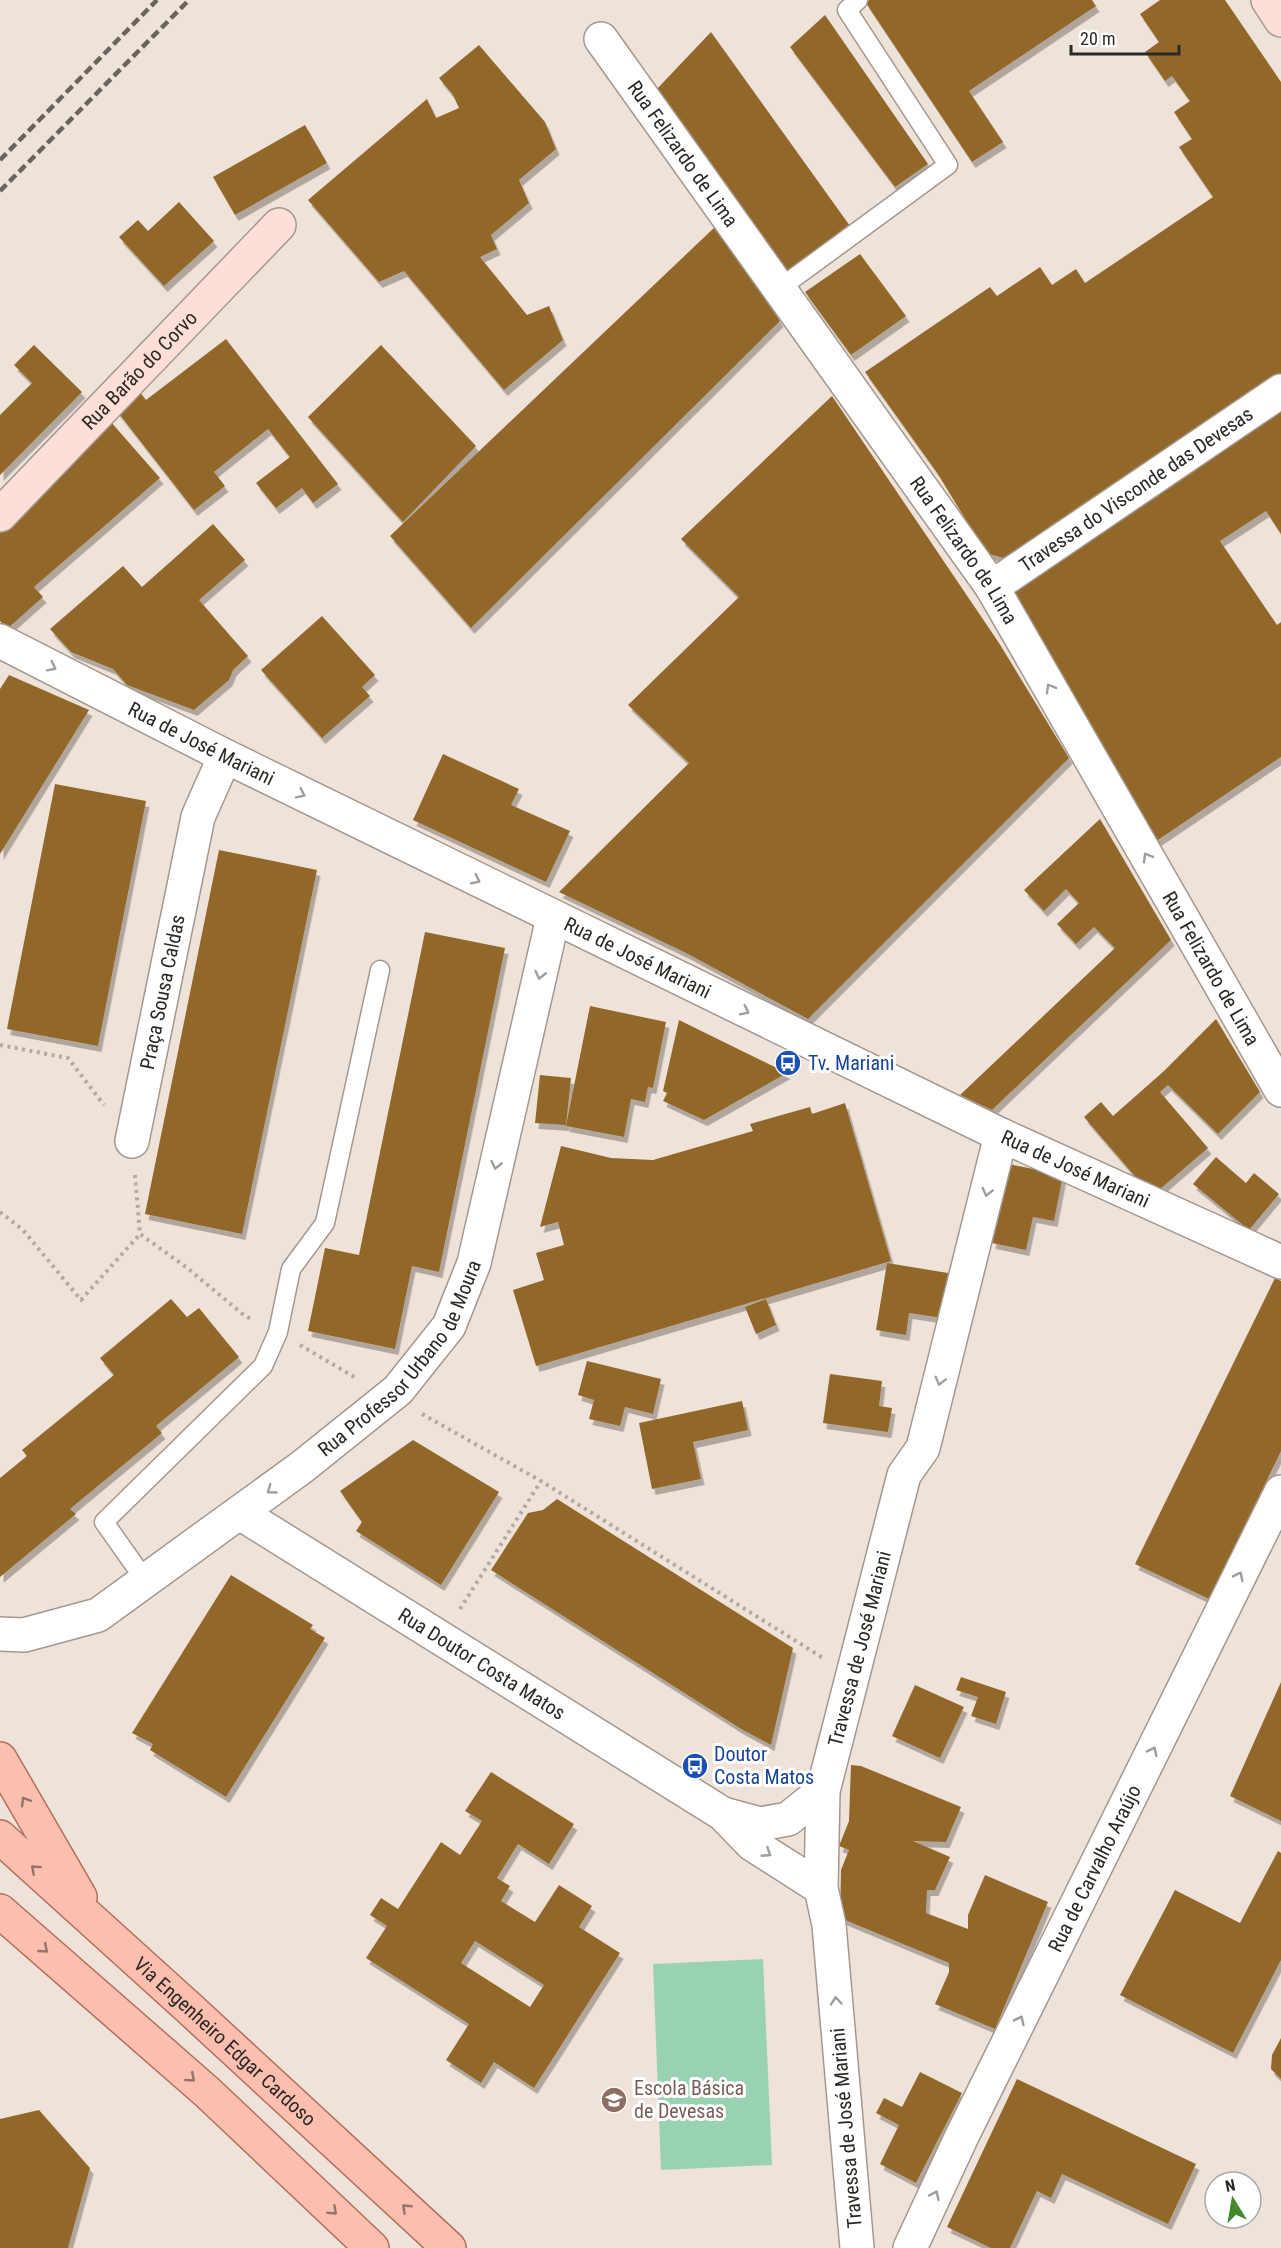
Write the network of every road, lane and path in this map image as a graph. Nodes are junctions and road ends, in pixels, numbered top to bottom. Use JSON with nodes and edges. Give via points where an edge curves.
{"nodes":[{"id":1,"x":858,"y":0,"type":"edge"},
{"id":2,"x":1268,"y":0,"type":"edge"},
{"id":3,"x":1281,"y":20,"type":"edge"},
{"id":4,"x":601,"y":39,"type":"dead end"},
{"id":5,"x":279,"y":225,"type":"dead end"},
{"id":6,"x":780,"y":288,"type":"junction"},
{"id":7,"x":1281,"y":391,"type":"edge"},
{"id":8,"x":0,"y":515,"type":"edge"},
{"id":9,"x":992,"y":587,"type":"junction"},
{"id":10,"x":0,"y":641,"type":"edge"},
{"id":11,"x":225,"y":756,"type":"junction"},
{"id":12,"x":553,"y":918,"type":"junction"},
{"id":13,"x":380,"y":970,"type":"dead end"},
{"id":14,"x":0,"y":1045,"type":"edge"},
{"id":15,"x":1281,"y":1090,"type":"edge"},
{"id":16,"x":1001,"y":1135,"type":"junction"},
{"id":17,"x":132,"y":1141,"type":"junction"},
{"id":18,"x":0,"y":1212,"type":"edge"},
{"id":19,"x":140,"y":1234,"type":"junction"},
{"id":20,"x":1281,"y":1262,"type":"edge"},
{"id":21,"x":245,"y":1316,"type":"dead end"},
{"id":22,"x":313,"y":1353,"type":"dead end"},
{"id":23,"x":345,"y":1372,"type":"dead end"},
{"id":24,"x":419,"y":1412,"type":"dead end"},
{"id":25,"x":541,"y":1481,"type":"junction"},
{"id":26,"x":1281,"y":1492,"type":"edge"},
{"id":27,"x":240,"y":1512,"type":"junction"},
{"id":28,"x":145,"y":1580,"type":"junction"},
{"id":29,"x":442,"y":1638,"type":"junction"},
{"id":30,"x":8,"y":1641,"type":"edge"},
{"id":31,"x":799,"y":1643,"type":"dead end"},
{"id":32,"x":0,"y":1759,"type":"edge"},
{"id":33,"x":823,"y":1791,"type":"junction"},
{"id":34,"x":723,"y":1814,"type":"junction"},
{"id":35,"x":0,"y":1837,"type":"edge"},
{"id":36,"x":821,"y":1888,"type":"junction"},
{"id":37,"x":0,"y":1911,"type":"edge"},
{"id":38,"x":94,"y":1922,"type":"junction"},
{"id":39,"x":372,"y":2248,"type":"edge"},
{"id":40,"x":449,"y":2248,"type":"edge"},
{"id":41,"x":857,"y":2248,"type":"edge"},
{"id":42,"x":910,"y":2248,"type":"edge"}],
"edges":[{"from":1,"to":6,"type":"lane","via":[[847,10],[948,165]]},
{"from":2,"to":3,"type":"main road"},
{"from":4,"to":6,"type":"street","name":"Rua Felizardo de Lima"},
{"from":5,"to":8,"type":"main road","name":"Rua Barão do Corvo"},
{"from":6,"to":9,"type":"street","name":"Rua Felizardo de Lima"},
{"from":7,"to":9,"type":"street","name":"Travessa do Visconde das Devesas"},
{"from":15,"to":9,"type":"street","name":"Rua Felizardo de Lima","one_way":true},
{"from":10,"to":11,"type":"street","name":"Rua de José Mariani","one_way":true},
{"from":11,"to":12,"type":"street","name":"Rua de José Mariani","one_way":true},
{"from":11,"to":17,"type":"street","name":"Praça Sousa Caldas","via":[[198,817]]},
{"from":12,"to":16,"type":"street","name":"Rua de José Mariani","one_way":true},
{"from":12,"to":27,"type":"street","name":"Rua Professor Urbano de Moura","one_way":true,"via":[[474,1263],[449,1326],[398,1390]]},
{"from":13,"to":28,"type":"lane","via":[[325,1224],[291,1269],[278,1332],[263,1366],[104,1522]]},
{"from":14,"to":17,"type":"path","via":[[68,1058]]},
{"from":16,"to":20,"type":"street","name":"Rua de José Mariani"},
{"from":16,"to":33,"type":"street","name":"Travessa de José Mariani","one_way":true,"via":[[923,1448],[904,1475]]},
{"from":17,"to":19,"type":"path"},
{"from":18,"to":19,"type":"path","via":[[23,1230],[81,1300]]},
{"from":19,"to":21,"type":"path"},
{"from":22,"to":23,"type":"path"},
{"from":24,"to":25,"type":"path"},
{"from":25,"to":29,"type":"path"},
{"from":25,"to":31,"type":"path"},
{"from":42,"to":26,"type":"street","name":"Rua de Carvalho Araújo","one_way":true},
{"from":27,"to":28,"type":"street","name":"Rua Professor Urbano de Moura"},
{"from":27,"to":29,"type":"street","name":"Rua Doutor Costa Matos"},
{"from":28,"to":30,"type":"street","name":"Rua Professor Urbano de Moura","via":[[98,1614]]},
{"from":29,"to":34,"type":"street","name":"Rua Doutor Costa Matos"},
{"from":38,"to":32,"type":"main road","one_way":true},
{"from":33,"to":34,"type":"street","name":"Rua Doutor Costa Matos","via":[[788,1819],[760,1824]]},
{"from":33,"to":36,"type":"street","name":"Travessa de José Mariani"},
{"from":34,"to":36,"type":"street","name":"Rua Doutor Costa Matos","one_way":true,"via":[[752,1844]]},
{"from":38,"to":35,"type":"main road","name":"Via Engenheiro Edgar Cardoso","one_way":true},
{"from":41,"to":36,"type":"street","name":"Travessa de José Mariani","one_way":true,"via":[[829,1925]]},
{"from":37,"to":39,"type":"main road","one_way":true,"via":[[207,2092]]},
{"from":40,"to":38,"type":"main road","name":"Via Engenheiro Edgar Cardoso","one_way":true}]}
